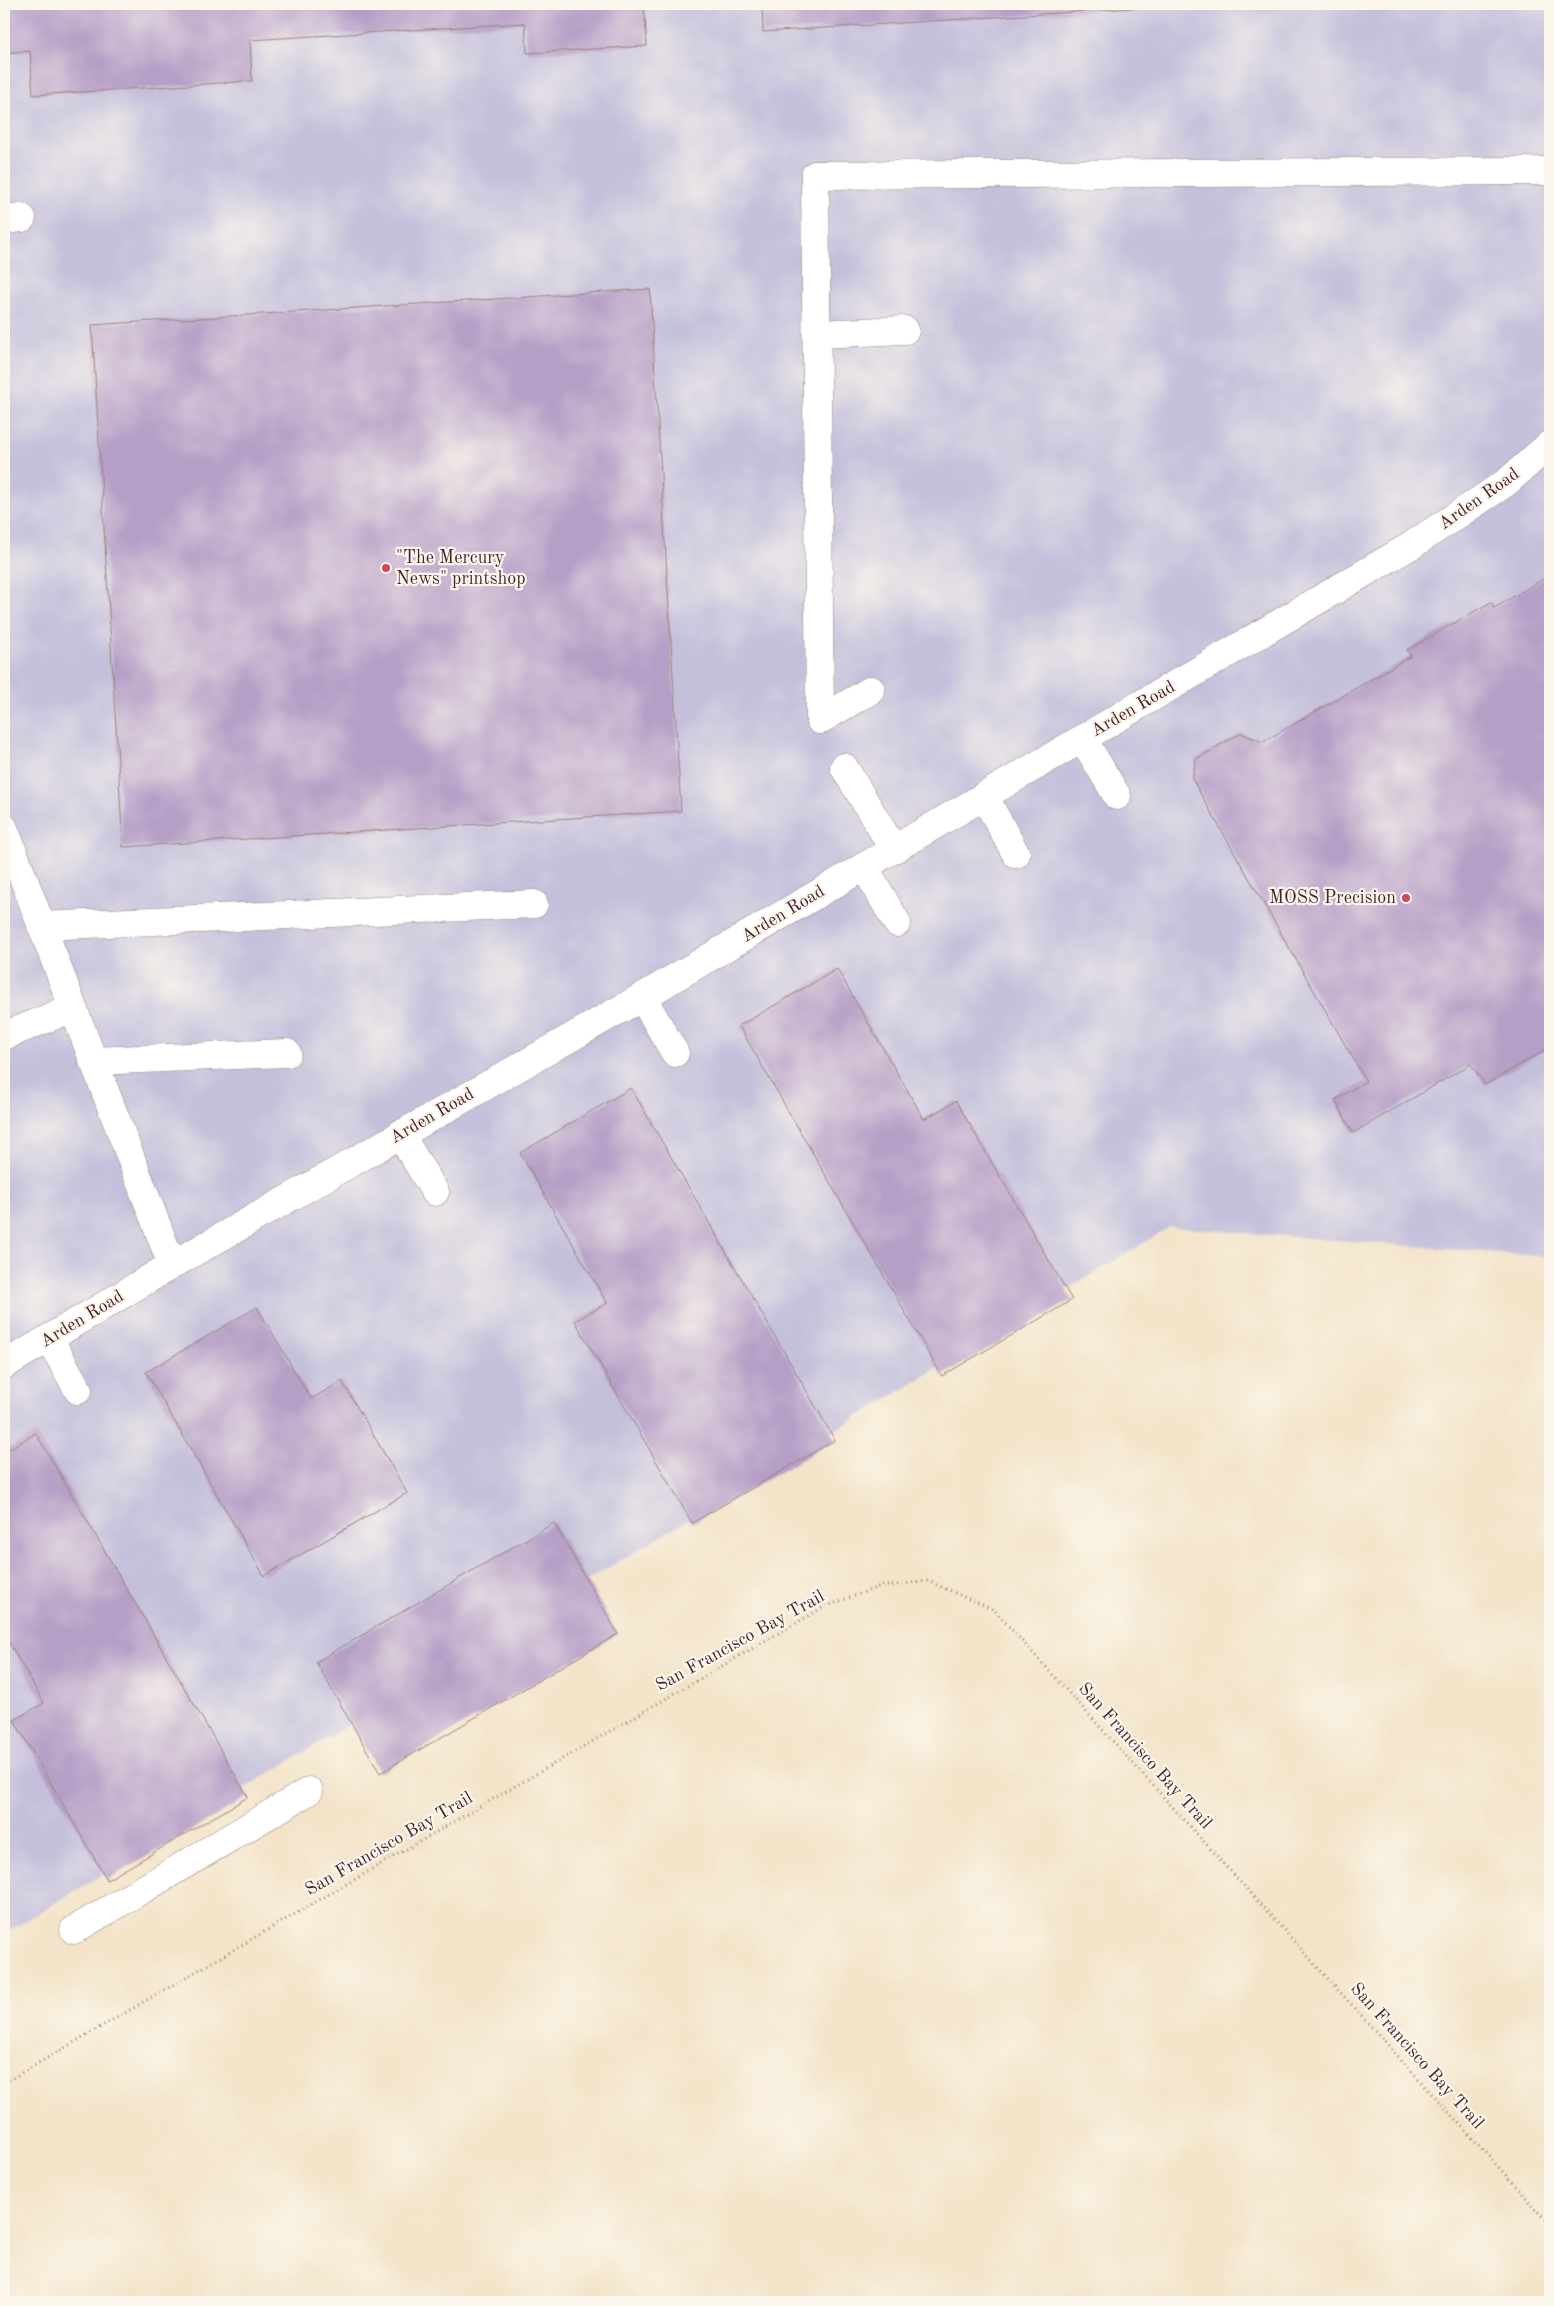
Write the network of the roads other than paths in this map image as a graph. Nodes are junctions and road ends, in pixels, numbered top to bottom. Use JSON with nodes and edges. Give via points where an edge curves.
{"nodes":[{"id":1,"x":1550,"y":171,"type":"edge"},
{"id":2,"x":904,"y":330,"type":"dead end"},
{"id":3,"x":818,"y":334,"type":"junction"},
{"id":4,"x":1550,"y":444,"type":"edge"},
{"id":5,"x":871,"y":690,"type":"dead end"},
{"id":6,"x":1083,"y":739,"type":"junction"},
{"id":7,"x":844,"y":767,"type":"dead end"},
{"id":8,"x":984,"y":796,"type":"junction"},
{"id":9,"x":1117,"y":796,"type":"dead end"},
{"id":10,"x":4,"y":828,"type":"edge"},
{"id":11,"x":893,"y":848,"type":"junction"},
{"id":12,"x":1016,"y":854,"type":"dead end"},
{"id":13,"x":864,"y":866,"type":"junction"},
{"id":14,"x":534,"y":904,"type":"dead end"},
{"id":15,"x":897,"y":922,"type":"dead end"},
{"id":16,"x":41,"y":926,"type":"junction"},
{"id":17,"x":642,"y":997,"type":"junction"},
{"id":18,"x":73,"y":1008,"type":"junction"},
{"id":19,"x":4,"y":1036,"type":"edge"},
{"id":20,"x":287,"y":1053,"type":"dead end"},
{"id":21,"x":675,"y":1053,"type":"dead end"},
{"id":22,"x":93,"y":1061,"type":"junction"},
{"id":23,"x":400,"y":1134,"type":"junction"},
{"id":24,"x":435,"y":1192,"type":"dead end"},
{"id":25,"x":172,"y":1265,"type":"junction"},
{"id":26,"x":49,"y":1338,"type":"junction"},
{"id":27,"x":4,"y":1365,"type":"edge"},
{"id":28,"x":78,"y":1390,"type":"dead end"},
{"id":29,"x":309,"y":1791,"type":"dead end"},
{"id":30,"x":74,"y":1930,"type":"dead end"}],
"edges":[{"from":1,"to":3,"type":"street","via":[[815,175]]},
{"from":2,"to":3,"type":"street"},
{"from":3,"to":5,"type":"street","via":[[820,720]]},
{"from":4,"to":6,"type":"street","name":"Arden Road","via":[[1507,482],[1412,545]]},
{"from":6,"to":8,"type":"street","name":"Arden Road"},
{"from":6,"to":9,"type":"street"},
{"from":7,"to":11,"type":"street"},
{"from":8,"to":11,"type":"street","name":"Arden Road"},
{"from":8,"to":12,"type":"street"},
{"from":10,"to":16,"type":"street"},
{"from":11,"to":13,"type":"street","name":"Arden Road"},
{"from":13,"to":15,"type":"street"},
{"from":13,"to":17,"type":"street","name":"Arden Road"},
{"from":14,"to":16,"type":"street"},
{"from":16,"to":18,"type":"street"},
{"from":17,"to":21,"type":"street"},
{"from":17,"to":23,"type":"street","name":"Arden Road"},
{"from":18,"to":19,"type":"street"},
{"from":18,"to":22,"type":"street"},
{"from":20,"to":22,"type":"street"},
{"from":22,"to":25,"type":"street"},
{"from":23,"to":24,"type":"street"},
{"from":23,"to":25,"type":"street","name":"Arden Road"},
{"from":25,"to":26,"type":"street","name":"Arden Road"},
{"from":26,"to":27,"type":"street","name":"Arden Road"},
{"from":26,"to":28,"type":"street"},
{"from":29,"to":30,"type":"street"}]}
